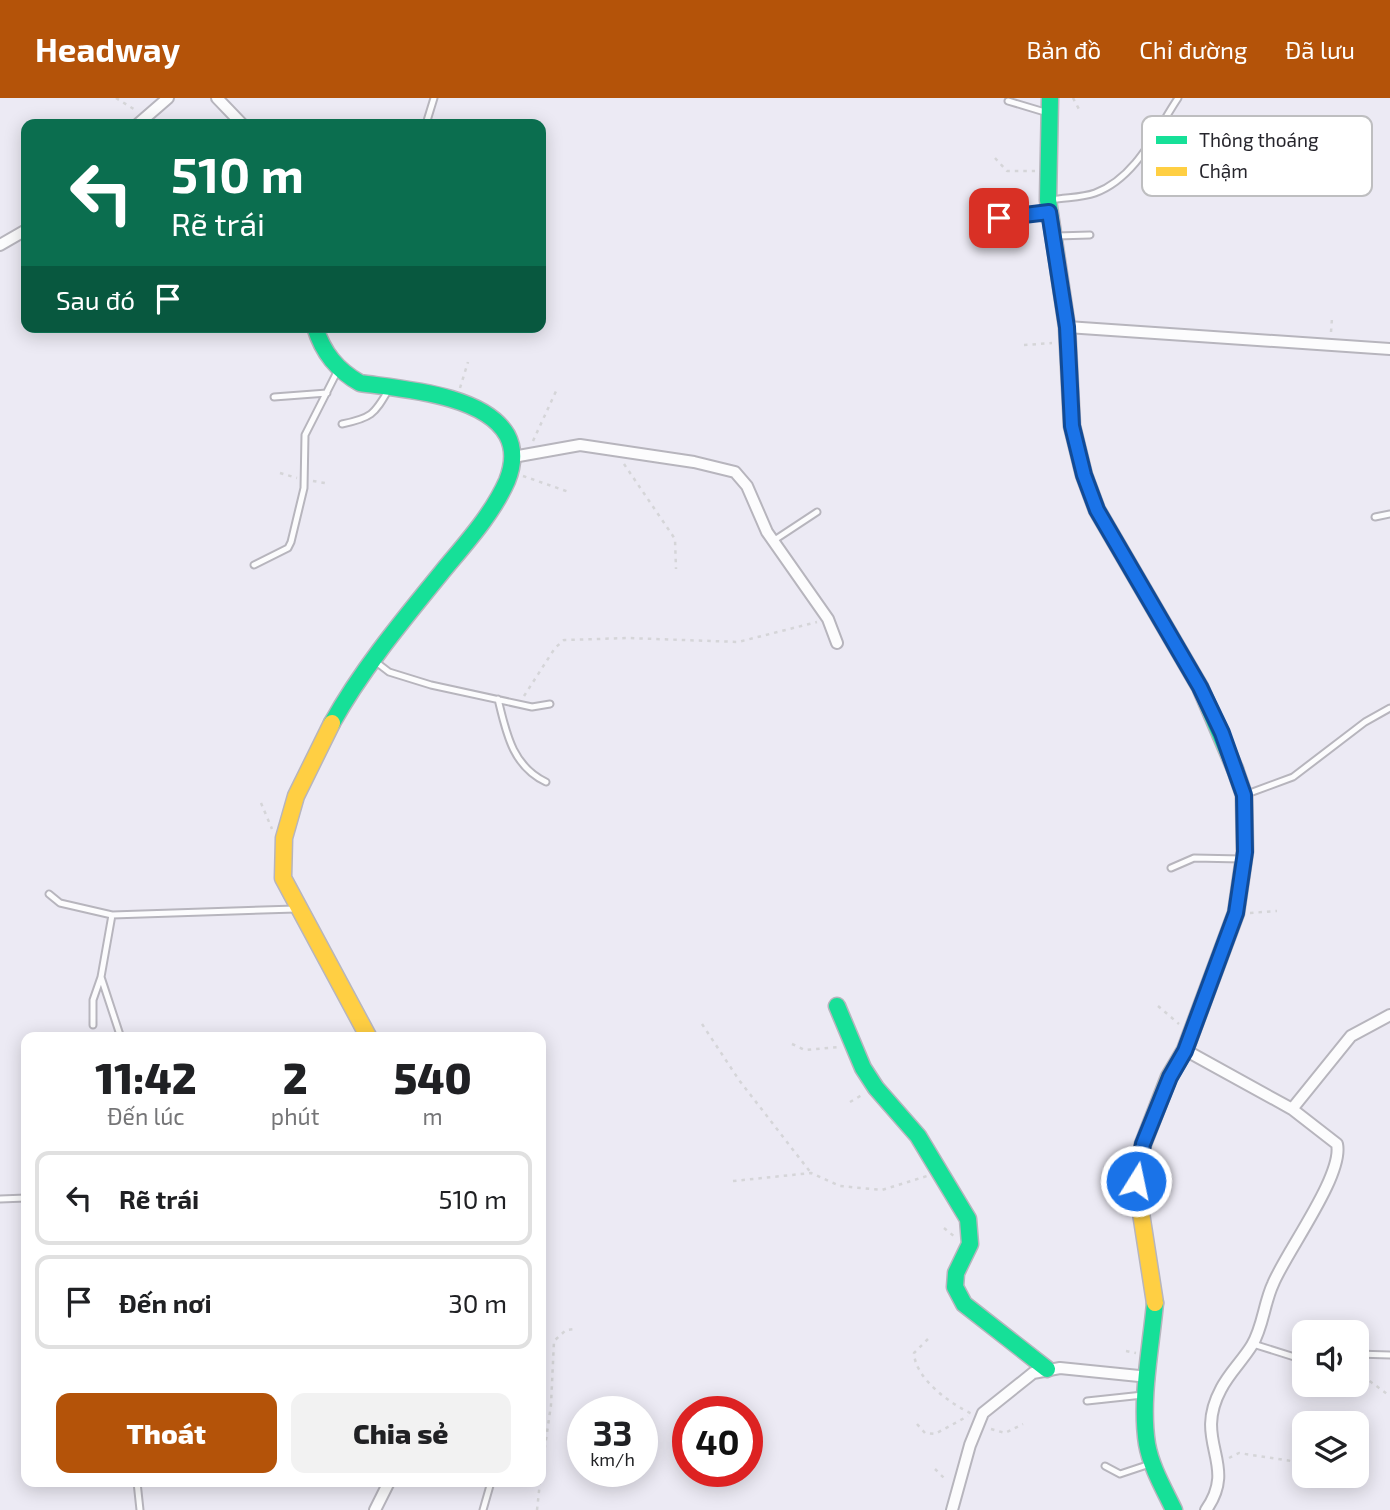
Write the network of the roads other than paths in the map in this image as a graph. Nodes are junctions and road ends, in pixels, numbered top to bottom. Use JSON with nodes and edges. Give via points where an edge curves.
{"nodes":[{"id":1,"x":168,"y":98,"type":"edge"},
{"id":2,"x":217,"y":98,"type":"edge"},
{"id":3,"x":434,"y":98,"type":"edge"},
{"id":4,"x":1178,"y":98,"type":"edge"},
{"id":5,"x":1008,"y":101,"type":"dead end"},
{"id":6,"x":1050,"y":106,"type":"edge"},
{"id":7,"x":1167,"y":116,"type":"edge"},
{"id":8,"x":144,"y":119,"type":"edge"},
{"id":9,"x":237,"y":119,"type":"edge"},
{"id":10,"x":428,"y":119,"type":"edge"},
{"id":11,"x":1142,"y":152,"type":"edge"},
{"id":12,"x":1049,"y":206,"type":"junction"},
{"id":13,"x":992,"y":213,"type":"dead end"},
{"id":14,"x":21,"y":233,"type":"edge"},
{"id":15,"x":1090,"y":235,"type":"dead end"},
{"id":16,"x":1053,"y":237,"type":"junction"},
{"id":17,"x":0,"y":245,"type":"edge"},
{"id":18,"x":317,"y":333,"type":"edge"},
{"id":19,"x":1067,"y":335,"type":"junction"},
{"id":20,"x":1390,"y":349,"type":"edge"},
{"id":21,"x":339,"y":370,"type":"junction"},
{"id":22,"x":390,"y":388,"type":"junction"},
{"id":23,"x":327,"y":393,"type":"junction"},
{"id":24,"x":274,"y":397,"type":"dead end"},
{"id":25,"x":342,"y":424,"type":"dead end"},
{"id":26,"x":517,"y":461,"type":"junction"},
{"id":27,"x":817,"y":512,"type":"dead end"},
{"id":28,"x":1390,"y":514,"type":"edge"},
{"id":29,"x":1375,"y":517,"type":"dead end"},
{"id":30,"x":773,"y":541,"type":"junction"},
{"id":31,"x":254,"y":565,"type":"dead end"},
{"id":32,"x":837,"y":643,"type":"dead end"},
{"id":33,"x":374,"y":660,"type":"junction"},
{"id":34,"x":498,"y":699,"type":"junction"},
{"id":35,"x":550,"y":704,"type":"dead end"},
{"id":36,"x":1390,"y":708,"type":"edge"},
{"id":37,"x":545,"y":782,"type":"dead end"},
{"id":38,"x":1244,"y":795,"type":"junction"},
{"id":39,"x":1244,"y":859,"type":"junction"},
{"id":40,"x":1171,"y":868,"type":"dead end"},
{"id":41,"x":49,"y":894,"type":"dead end"},
{"id":42,"x":301,"y":909,"type":"junction"},
{"id":43,"x":112,"y":915,"type":"junction"},
{"id":44,"x":101,"y":977,"type":"junction"},
{"id":45,"x":837,"y":1006,"type":"dead end"},
{"id":46,"x":1390,"y":1015,"type":"edge"},
{"id":47,"x":93,"y":1025,"type":"dead end"},
{"id":48,"x":119,"y":1032,"type":"edge"},
{"id":49,"x":366,"y":1032,"type":"edge"},
{"id":50,"x":1185,"y":1051,"type":"junction"},
{"id":51,"x":1292,"y":1109,"type":"junction"},
{"id":52,"x":21,"y":1198,"type":"edge"},
{"id":53,"x":0,"y":1199,"type":"edge"},
{"id":54,"x":1253,"y":1344,"type":"junction"},
{"id":55,"x":1369,"y":1354,"type":"edge"},
{"id":56,"x":1390,"y":1355,"type":"edge"},
{"id":57,"x":1292,"y":1356,"type":"edge"},
{"id":58,"x":1047,"y":1369,"type":"junction"},
{"id":59,"x":1149,"y":1377,"type":"junction"},
{"id":60,"x":1147,"y":1394,"type":"junction"},
{"id":61,"x":1087,"y":1401,"type":"dead end"},
{"id":62,"x":1152,"y":1463,"type":"junction"},
{"id":63,"x":1105,"y":1466,"type":"dead end"},
{"id":64,"x":138,"y":1487,"type":"edge"},
{"id":65,"x":387,"y":1487,"type":"edge"},
{"id":66,"x":490,"y":1487,"type":"edge"},
{"id":67,"x":140,"y":1510,"type":"edge"},
{"id":68,"x":376,"y":1510,"type":"edge"},
{"id":69,"x":483,"y":1510,"type":"edge"},
{"id":70,"x":952,"y":1510,"type":"edge"},
{"id":71,"x":1174,"y":1510,"type":"edge"},
{"id":72,"x":1206,"y":1510,"type":"edge"}],
"edges":[{"from":1,"to":8,"type":"street"},
{"from":2,"to":9,"type":"street"},
{"from":3,"to":10,"type":"lane"},
{"from":4,"to":7,"type":"lane"},
{"from":5,"to":6,"type":"lane","via":[[1029,110]]},
{"from":6,"to":12,"type":"street"},
{"from":11,"to":12,"type":"lane","via":[[1125,174],[1094,193]]},
{"from":12,"to":13,"type":"lane","via":[[1003,219]]},
{"from":12,"to":16,"type":"street"},
{"from":14,"to":17,"type":"street"},
{"from":15,"to":16,"type":"lane"},
{"from":16,"to":19,"type":"street"},
{"from":18,"to":21,"type":"street"},
{"from":19,"to":20,"type":"street"},
{"from":19,"to":38,"type":"street","via":[[1072,426],[1090,493],[1200,687]]},
{"from":21,"to":22,"type":"street","via":[[359,383]]},
{"from":21,"to":23,"type":"lane"},
{"from":22,"to":25,"type":"lane","via":[[375,413]]},
{"from":22,"to":26,"type":"street","via":[[476,408],[506,436]]},
{"from":23,"to":24,"type":"lane"},
{"from":23,"to":31,"type":"lane","via":[[304,442],[304,488],[291,542],[288,548]]},
{"from":26,"to":30,"type":"street","via":[[580,445],[735,472],[747,486]]},
{"from":26,"to":33,"type":"street","via":[[488,512]]},
{"from":27,"to":30,"type":"lane"},
{"from":28,"to":29,"type":"lane"},
{"from":30,"to":32,"type":"street","via":[[828,619]]},
{"from":33,"to":34,"type":"lane","via":[[403,677]]},
{"from":33,"to":42,"type":"street","via":[[334,718],[287,820],[283,878]]},
{"from":34,"to":35,"type":"lane","via":[[532,707]]},
{"from":34,"to":37,"type":"lane","via":[[517,760]]},
{"from":36,"to":38,"type":"lane","via":[[1364,722],[1293,777]]},
{"from":38,"to":39,"type":"street"},
{"from":39,"to":40,"type":"lane","via":[[1200,857]]},
{"from":39,"to":50,"type":"street","via":[[1236,913]]},
{"from":41,"to":43,"type":"lane","via":[[61,904]]},
{"from":42,"to":43,"type":"lane"},
{"from":42,"to":49,"type":"street"},
{"from":43,"to":44,"type":"lane"},
{"from":44,"to":47,"type":"lane","via":[[93,1000]]},
{"from":44,"to":48,"type":"lane"},
{"from":45,"to":58,"type":"street","via":[[876,1088],[918,1136],[962,1207],[972,1233],[956,1273],[955,1287],[964,1304]]},
{"from":46,"to":51,"type":"street","via":[[1352,1037]]},
{"from":50,"to":51,"type":"street"},
{"from":50,"to":59,"type":"street","via":[[1143,1144],[1136,1181],[1156,1297]]},
{"from":51,"to":54,"type":"street","via":[[1337,1144],[1338,1158],[1272,1285]]},
{"from":52,"to":53,"type":"lane"},
{"from":54,"to":57,"type":"lane"},
{"from":54,"to":72,"type":"street","via":[[1222,1386],[1209,1422],[1221,1478]]},
{"from":55,"to":56,"type":"lane"},
{"from":58,"to":59,"type":"street"},
{"from":58,"to":70,"type":"street","via":[[1032,1373],[976,1416]]},
{"from":59,"to":60,"type":"street"},
{"from":60,"to":61,"type":"lane"},
{"from":60,"to":62,"type":"street","via":[[1145,1427]]},
{"from":62,"to":63,"type":"lane","via":[[1120,1474]]},
{"from":62,"to":71,"type":"street"},
{"from":64,"to":67,"type":"lane"},
{"from":65,"to":68,"type":"street"},
{"from":66,"to":69,"type":"lane"}]}
